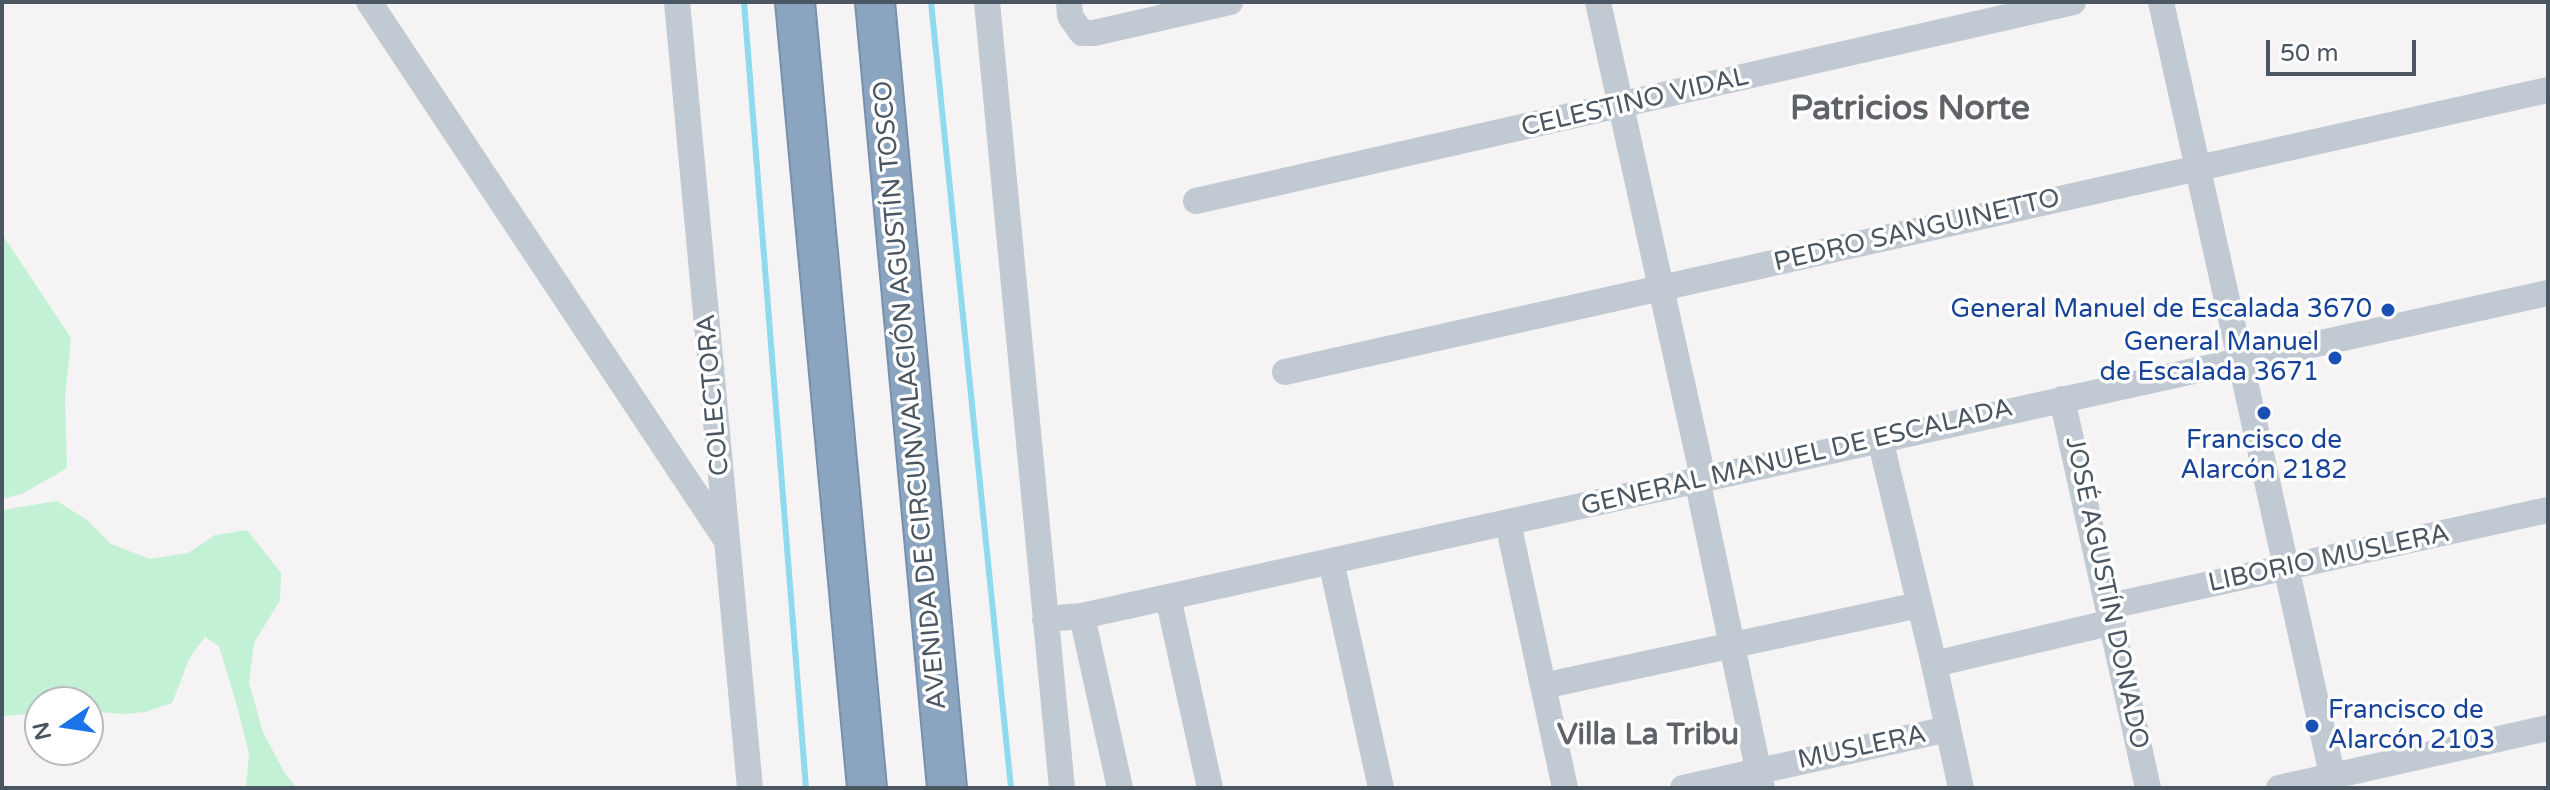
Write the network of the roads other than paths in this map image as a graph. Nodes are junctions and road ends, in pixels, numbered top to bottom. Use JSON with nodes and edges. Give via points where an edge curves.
{"nodes":[{"id":1,"x":369,"y":2,"type":"edge"},
{"id":2,"x":677,"y":2,"type":"edge"},
{"id":3,"x":795,"y":2,"type":"edge"},
{"id":4,"x":875,"y":2,"type":"edge"},
{"id":5,"x":987,"y":2,"type":"edge"},
{"id":6,"x":1069,"y":2,"type":"edge"},
{"id":7,"x":1230,"y":2,"type":"edge"},
{"id":8,"x":1598,"y":2,"type":"edge"},
{"id":9,"x":2073,"y":2,"type":"edge"},
{"id":10,"x":2161,"y":2,"type":"edge"},
{"id":11,"x":2548,"y":90,"type":"edge"},
{"id":12,"x":1621,"y":106,"type":"junction"},
{"id":13,"x":2199,"y":167,"type":"junction"},
{"id":14,"x":1196,"y":201,"type":"dead end"},
{"id":15,"x":1661,"y":289,"type":"junction"},
{"id":16,"x":2548,"y":293,"type":"edge"},
{"id":17,"x":2242,"y":360,"type":"junction"},
{"id":18,"x":1285,"y":372,"type":"dead end"},
{"id":19,"x":2062,"y":399,"type":"junction"},
{"id":20,"x":1880,"y":439,"type":"junction"},
{"id":21,"x":1700,"y":479,"type":"junction"},
{"id":22,"x":2548,"y":510,"type":"edge"},
{"id":23,"x":1508,"y":523,"type":"junction"},
{"id":24,"x":727,"y":541,"type":"junction"},
{"id":25,"x":1331,"y":561,"type":"junction"},
{"id":26,"x":2287,"y":568,"type":"junction"},
{"id":27,"x":1168,"y":597,"type":"junction"},
{"id":28,"x":1919,"y":605,"type":"junction"},
{"id":29,"x":2112,"y":614,"type":"junction"},
{"id":30,"x":1082,"y":616,"type":"junction"},
{"id":31,"x":1045,"y":619,"type":"junction"},
{"id":32,"x":1732,"y":646,"type":"junction"},
{"id":33,"x":1934,"y":664,"type":"junction"},
{"id":34,"x":1543,"y":686,"type":"junction"},
{"id":35,"x":2548,"y":728,"type":"edge"},
{"id":36,"x":1948,"y":729,"type":"junction"},
{"id":37,"x":1760,"y":779,"type":"edge"},
{"id":38,"x":2334,"y":782,"type":"edge"},
{"id":39,"x":750,"y":788,"type":"edge"},
{"id":40,"x":867,"y":788,"type":"edge"},
{"id":41,"x":947,"y":788,"type":"edge"},
{"id":42,"x":1062,"y":788,"type":"edge"},
{"id":43,"x":1120,"y":788,"type":"edge"},
{"id":44,"x":1210,"y":788,"type":"edge"},
{"id":45,"x":1381,"y":788,"type":"edge"},
{"id":46,"x":1565,"y":788,"type":"edge"},
{"id":47,"x":1683,"y":788,"type":"edge"},
{"id":48,"x":1961,"y":788,"type":"edge"},
{"id":49,"x":2148,"y":788,"type":"edge"},
{"id":50,"x":2279,"y":788,"type":"edge"}],
"edges":[{"from":1,"to":24,"type":"street"},
{"from":2,"to":24,"type":"street","name":"COLECTORA"},
{"from":3,"to":40,"type":"highway"},
{"from":4,"to":41,"type":"highway","name":"AVENIDA DE CIRCUNVALACIÓN AGUSTÍN TOSCO"},
{"from":5,"to":31,"type":"street"},
{"from":6,"to":7,"type":"street","via":[[1070,16],[1082,33]]},
{"from":8,"to":12,"type":"street"},
{"from":9,"to":12,"type":"street","name":"CELESTINO VIDAL"},
{"from":10,"to":13,"type":"street"},
{"from":11,"to":13,"type":"street","name":"PEDRO SANGUINETTO"},
{"from":12,"to":14,"type":"street","name":"CELESTINO VIDAL"},
{"from":12,"to":15,"type":"street"},
{"from":13,"to":15,"type":"street","name":"PEDRO SANGUINETTO"},
{"from":13,"to":17,"type":"street"},
{"from":15,"to":18,"type":"street","name":"PEDRO SANGUINETTO"},
{"from":15,"to":21,"type":"street"},
{"from":16,"to":17,"type":"street","name":"GENERAL MANUEL DE ESCALADA"},
{"from":17,"to":19,"type":"street","name":"GENERAL MANUEL DE ESCALADA"},
{"from":17,"to":26,"type":"street"},
{"from":19,"to":20,"type":"street","name":"GENERAL MANUEL DE ESCALADA"},
{"from":19,"to":29,"type":"street","name":"JOSÉ AGUSTÍN DONADO"},
{"from":20,"to":21,"type":"street","name":"GENERAL MANUEL DE ESCALADA"},
{"from":20,"to":28,"type":"street"},
{"from":21,"to":23,"type":"street","name":"GENERAL MANUEL DE ESCALADA"},
{"from":21,"to":32,"type":"street"},
{"from":22,"to":26,"type":"street","name":"LIBORIO MUSLERA"},
{"from":23,"to":25,"type":"street","name":"GENERAL MANUEL DE ESCALADA"},
{"from":23,"to":34,"type":"street"},
{"from":24,"to":39,"type":"street","name":"COLECTORA"},
{"from":25,"to":27,"type":"street","name":"GENERAL MANUEL DE ESCALADA"},
{"from":25,"to":45,"type":"street"},
{"from":26,"to":29,"type":"street","name":"LIBORIO MUSLERA"},
{"from":26,"to":38,"type":"street"},
{"from":27,"to":30,"type":"street","name":"GENERAL MANUEL DE ESCALADA"},
{"from":27,"to":44,"type":"street"},
{"from":28,"to":32,"type":"street"},
{"from":28,"to":33,"type":"street"},
{"from":29,"to":33,"type":"street","name":"LIBORIO MUSLERA"},
{"from":29,"to":49,"type":"street","name":"JOSÉ AGUSTÍN DONADO"},
{"from":30,"to":31,"type":"street","name":"GENERAL MANUEL DE ESCALADA"},
{"from":30,"to":43,"type":"street"},
{"from":31,"to":42,"type":"street"},
{"from":32,"to":34,"type":"street"},
{"from":32,"to":37,"type":"street"},
{"from":33,"to":36,"type":"street"},
{"from":34,"to":46,"type":"street"},
{"from":35,"to":38,"type":"street"},
{"from":36,"to":37,"type":"street","name":"MUSLERA"},
{"from":36,"to":48,"type":"street"},
{"from":37,"to":47,"type":"street","name":"MUSLERA"},
{"from":38,"to":50,"type":"street"}]}
